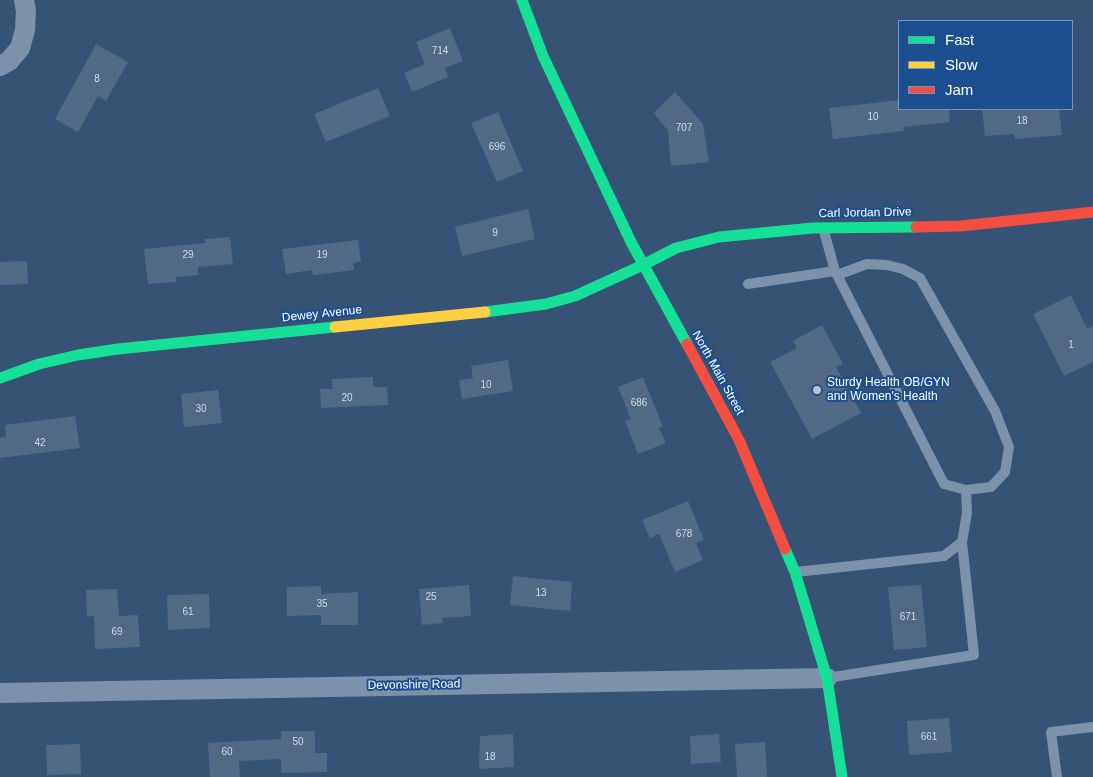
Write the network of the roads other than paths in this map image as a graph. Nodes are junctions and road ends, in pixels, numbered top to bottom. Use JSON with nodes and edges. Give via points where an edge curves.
{"nodes":[{"id":1,"x":24,"y":0,"type":"edge"},
{"id":2,"x":522,"y":0,"type":"edge"},
{"id":3,"x":0,"y":66,"type":"edge"},
{"id":4,"x":1093,"y":212,"type":"edge"},
{"id":5,"x":822,"y":228,"type":"junction"},
{"id":6,"x":643,"y":265,"type":"junction"},
{"id":7,"x":836,"y":273,"type":"junction"},
{"id":8,"x":748,"y":284,"type":"dead end"},
{"id":9,"x":0,"y":378,"type":"edge"},
{"id":10,"x":966,"y":490,"type":"junction"},
{"id":11,"x":962,"y":542,"type":"junction"},
{"id":12,"x":796,"y":572,"type":"junction"},
{"id":13,"x":827,"y":678,"type":"junction"},
{"id":14,"x":0,"y":693,"type":"edge"},
{"id":15,"x":1093,"y":728,"type":"edge"},
{"id":16,"x":842,"y":777,"type":"edge"},
{"id":17,"x":1057,"y":777,"type":"edge"}],
"edges":[{"from":1,"to":3,"type":"street","via":[[25,30],[20,48]]},
{"from":2,"to":6,"type":"street","name":"North Main Street","via":[[543,56]]},
{"from":4,"to":5,"type":"street","name":"Carl Jordan Drive","via":[[961,226]]},
{"from":5,"to":6,"type":"street","name":"Carl Jordan Drive","via":[[719,237],[676,248]]},
{"from":5,"to":7,"type":"lane"},
{"from":6,"to":9,"type":"street","name":"Dewey Avenue","via":[[575,296],[546,304],[118,349],[39,364]]},
{"from":6,"to":12,"type":"street","name":"North Main Street","via":[[739,440]]},
{"from":7,"to":8,"type":"lane"},
{"from":7,"to":10,"type":"lane","via":[[944,484]]},
{"from":7,"to":10,"type":"lane","via":[[867,264],[904,269],[920,278],[994,411],[1009,447],[1005,472],[992,487]]},
{"from":10,"to":11,"type":"lane","via":[[967,513]]},
{"from":11,"to":12,"type":"lane","via":[[944,556]]},
{"from":11,"to":13,"type":"lane","via":[[974,655]]},
{"from":12,"to":13,"type":"street","name":"North Main Street"},
{"from":13,"to":14,"type":"street","name":"Devonshire Road"},
{"from":13,"to":16,"type":"street","name":"North Main Street"},
{"from":15,"to":17,"type":"lane","via":[[1052,732]]}]}
